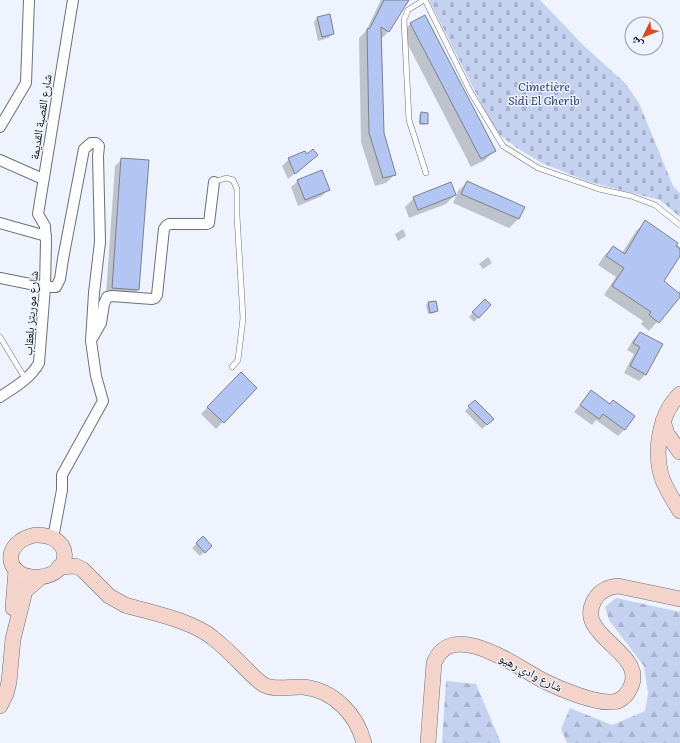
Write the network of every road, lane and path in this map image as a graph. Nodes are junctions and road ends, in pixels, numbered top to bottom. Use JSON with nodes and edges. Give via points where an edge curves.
{"nodes":[{"id":1,"x":29,"y":0,"type":"edge"},
{"id":2,"x":72,"y":0,"type":"edge"},
{"id":3,"x":425,"y":0,"type":"edge"},
{"id":4,"x":0,"y":127,"type":"edge"},
{"id":5,"x":0,"y":160,"type":"edge"},
{"id":6,"x":426,"y":173,"type":"dead end"},
{"id":7,"x":43,"y":179,"type":"junction"},
{"id":8,"x":214,"y":182,"type":"joint"},
{"id":9,"x":0,"y":222,"type":"edge"},
{"id":10,"x":680,"y":225,"type":"edge"},
{"id":11,"x":46,"y":236,"type":"junction"},
{"id":12,"x":0,"y":278,"type":"edge"},
{"id":13,"x":45,"y":287,"type":"junction"},
{"id":14,"x":0,"y":336,"type":"edge"},
{"id":15,"x":91,"y":341,"type":"junction"},
{"id":16,"x":232,"y":367,"type":"dead end"},
{"id":17,"x":26,"y":380,"type":"junction"},
{"id":18,"x":680,"y":394,"type":"edge"},
{"id":19,"x":0,"y":397,"type":"edge"},
{"id":20,"x":663,"y":420,"type":"junction"},
{"id":21,"x":680,"y":452,"type":"edge"},
{"id":22,"x":680,"y":511,"type":"edge"},
{"id":23,"x":58,"y":542,"type":"junction"},
{"id":24,"x":7,"y":548,"type":"edge"},
{"id":25,"x":0,"y":558,"type":"edge"},
{"id":26,"x":60,"y":567,"type":"junction"},
{"id":27,"x":15,"y":569,"type":"junction"},
{"id":28,"x":41,"y":577,"type":"junction"},
{"id":29,"x":680,"y":599,"type":"edge"},
{"id":30,"x":140,"y":609,"type":"junction"},
{"id":31,"x":13,"y":639,"type":"junction"},
{"id":32,"x":0,"y":706,"type":"edge"},
{"id":33,"x":364,"y":743,"type":"edge"},
{"id":34,"x":428,"y":743,"type":"edge"}],
"edges":[{"from":1,"to":4,"type":"street","via":[[26,83]]},
{"from":2,"to":7,"type":"street","name":"شارع القصبة القديمة"},
{"from":3,"to":6,"type":"lane","via":[[408,10],[404,20],[409,120]]},
{"from":3,"to":10,"type":"lane","via":[[471,93],[504,146],[538,168],[654,205]]},
{"from":5,"to":7,"type":"street"},
{"from":7,"to":11,"type":"street","name":"شارع القصبة القديمة","via":[[38,214],[45,226]]},
{"from":8,"to":15,"type":"street","via":[[209,223],[169,224],[164,229],[155,298],[107,297],[101,323]]},
{"from":8,"to":16,"type":"lane","via":[[226,178],[233,180],[237,190],[243,318],[238,360]]},
{"from":9,"to":11,"type":"street"},
{"from":11,"to":13,"type":"street","name":"شارع موريتز بلعقاب"},
{"from":12,"to":13,"type":"street"},
{"from":13,"to":15,"type":"street","via":[[56,287],[60,279],[84,149],[91,143],[96,143],[99,146],[100,242]]},
{"from":13,"to":17,"type":"street","name":"شارع موريتز بلعقاب","via":[[39,363]]},
{"from":14,"to":17,"type":"lane"},
{"from":15,"to":23,"type":"street","via":[[103,401],[62,475]]},
{"from":17,"to":19,"type":"street","name":"شارع موريتز بلعقاب"},
{"from":18,"to":20,"type":"street","via":[[668,408]]},
{"from":20,"to":21,"type":"street","via":[[667,434]]},
{"from":20,"to":22,"type":"street","via":[[659,465],[665,486]]},
{"from":23,"to":24,"type":"street","via":[[41,535],[29,536]]},
{"from":23,"to":26,"type":"street","via":[[65,555]]},
{"from":23,"to":30,"type":"street","via":[[76,555],[114,594]]},
{"from":24,"to":27,"type":"street","via":[[11,550],[10,560]]},
{"from":25,"to":27,"type":"street","via":[[8,561]]},
{"from":26,"to":28,"type":"street"},
{"from":26,"to":30,"type":"street","via":[[79,568],[113,598]]},
{"from":27,"to":28,"type":"street","via":[[26,576]]},
{"from":27,"to":31,"type":"street"},
{"from":28,"to":31,"type":"street","via":[[25,591]]},
{"from":29,"to":34,"type":"street","name":"شارع وادي رهيو","via":[[618,586],[610,587],[597,596],[591,616],[594,624],[604,638],[628,660],[632,669],[632,685],[623,698],[616,701],[609,702],[584,696],[544,681],[487,650],[466,645],[447,647],[436,657],[434,663]]},
{"from":30,"to":33,"type":"street","via":[[185,623],[206,633],[265,685],[274,688],[303,687],[328,695],[352,716]]},
{"from":31,"to":32,"type":"street","via":[[9,682]]}]}
